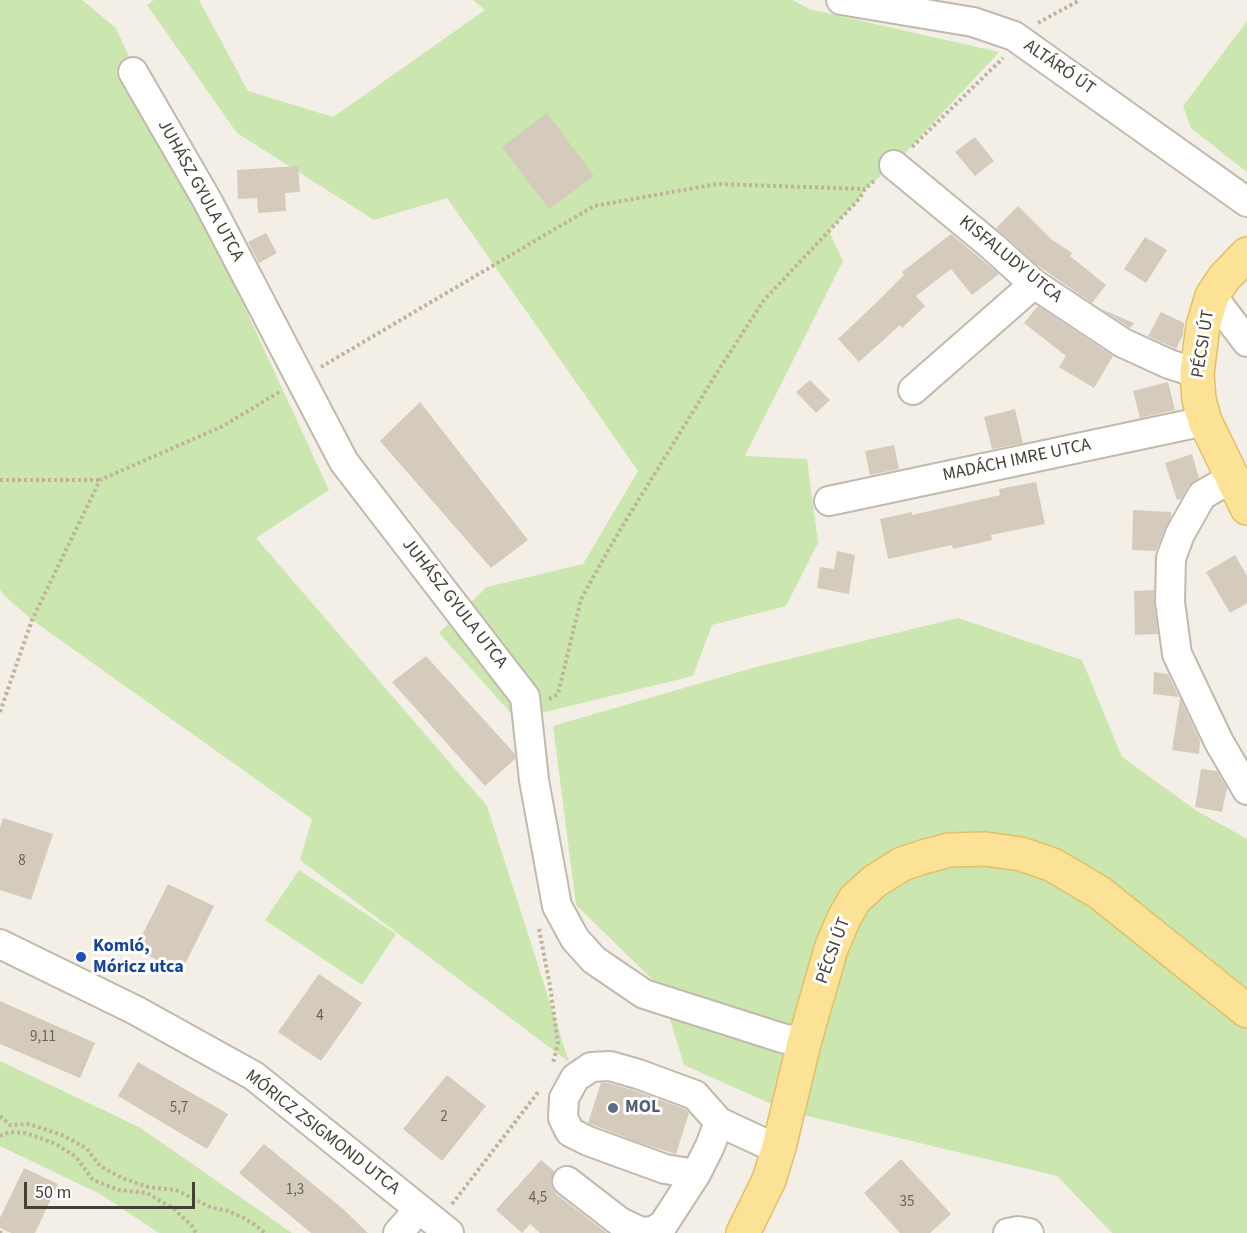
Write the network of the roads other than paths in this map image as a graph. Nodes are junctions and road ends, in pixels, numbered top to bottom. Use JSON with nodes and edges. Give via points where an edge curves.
{"nodes":[{"id":1,"x":841,"y":0,"type":"edge"},
{"id":2,"x":133,"y":72,"type":"dead end"},
{"id":3,"x":894,"y":165,"type":"road end"},
{"id":4,"x":1247,"y":202,"type":"edge"},
{"id":5,"x":1247,"y":254,"type":"edge"},
{"id":6,"x":1034,"y":284,"type":"junction"},
{"id":7,"x":1212,"y":296,"type":"junction"},
{"id":8,"x":1247,"y":342,"type":"edge"},
{"id":9,"x":1197,"y":373,"type":"junction"},
{"id":10,"x":914,"y":390,"type":"dead end"},
{"id":11,"x":1205,"y":422,"type":"junction"},
{"id":12,"x":1232,"y":478,"type":"junction"},
{"id":13,"x":829,"y":501,"type":"dead end"},
{"id":14,"x":1247,"y":508,"type":"edge"},
{"id":15,"x":1247,"y":790,"type":"edge"},
{"id":16,"x":0,"y":944,"type":"edge"},
{"id":17,"x":1247,"y":1011,"type":"edge"},
{"id":18,"x":804,"y":1043,"type":"junction"},
{"id":19,"x":719,"y":1122,"type":"junction"},
{"id":20,"x":779,"y":1147,"type":"junction"},
{"id":21,"x":696,"y":1174,"type":"junction"},
{"id":22,"x":567,"y":1181,"type":"dead end"},
{"id":23,"x":435,"y":1222,"type":"edge"},
{"id":24,"x":398,"y":1233,"type":"edge"},
{"id":25,"x":743,"y":1233,"type":"edge"},
{"id":26,"x":1008,"y":1233,"type":"edge"},
{"id":27,"x":1029,"y":1233,"type":"edge"}],
"edges":[{"from":1,"to":4,"type":"street","name":"ALTÁRÓ ÚT","via":[[973,22],[1014,36],[1027,33]]},
{"from":2,"to":18,"type":"street","name":"JUHÁSZ GYULA UTCA","via":[[207,200],[344,462],[525,697],[534,780],[557,906],[575,939],[594,960],[644,994]]},
{"from":3,"to":6,"type":"street","name":"KISFALUDY UTCA"},
{"from":5,"to":7,"type":"main road","name":"PÉCSI ÚT"},
{"from":6,"to":9,"type":"street","name":"KISFALUDY UTCA","via":[[1123,343]]},
{"from":6,"to":10,"type":"street"},
{"from":7,"to":8,"type":"street"},
{"from":7,"to":9,"type":"main road","name":"PÉCSI ÚT","via":[[1203,326]]},
{"from":9,"to":11,"type":"main road","name":"PÉCSI ÚT"},
{"from":11,"to":12,"type":"main road","name":"PÉCSI ÚT"},
{"from":11,"to":13,"type":"street","name":"MADÁCH IMRE UTCA"},
{"from":12,"to":14,"type":"main road","name":"PÉCSI ÚT"},
{"from":12,"to":15,"type":"street","via":[[1202,495],[1180,534],[1171,558],[1170,602],[1177,654]]},
{"from":16,"to":23,"type":"street","name":"MÓRICZ ZSIGMOND UTCA","via":[[135,1010],[254,1076]]},
{"from":17,"to":18,"type":"main road","name":"PÉCSI ÚT","via":[[1100,893],[1053,865],[1020,854],[985,849],[949,850],[902,864],[875,880],[855,899],[831,949]]},
{"from":18,"to":20,"type":"main road","name":"PÉCSI ÚT"},
{"from":19,"to":20,"type":"street"},
{"from":19,"to":21,"type":"street"},
{"from":19,"to":21,"type":"street","via":[[695,1095],[610,1066],[591,1066],[575,1078],[564,1098],[563,1118],[570,1132],[640,1160]]},
{"from":20,"to":25,"type":"main road","name":"PÉCSI ÚT","via":[[769,1180]]},
{"from":21,"to":22,"type":"street","via":[[663,1225],[641,1232],[620,1222]]},
{"from":23,"to":24,"type":"street"},
{"from":26,"to":27,"type":"street"}]}
